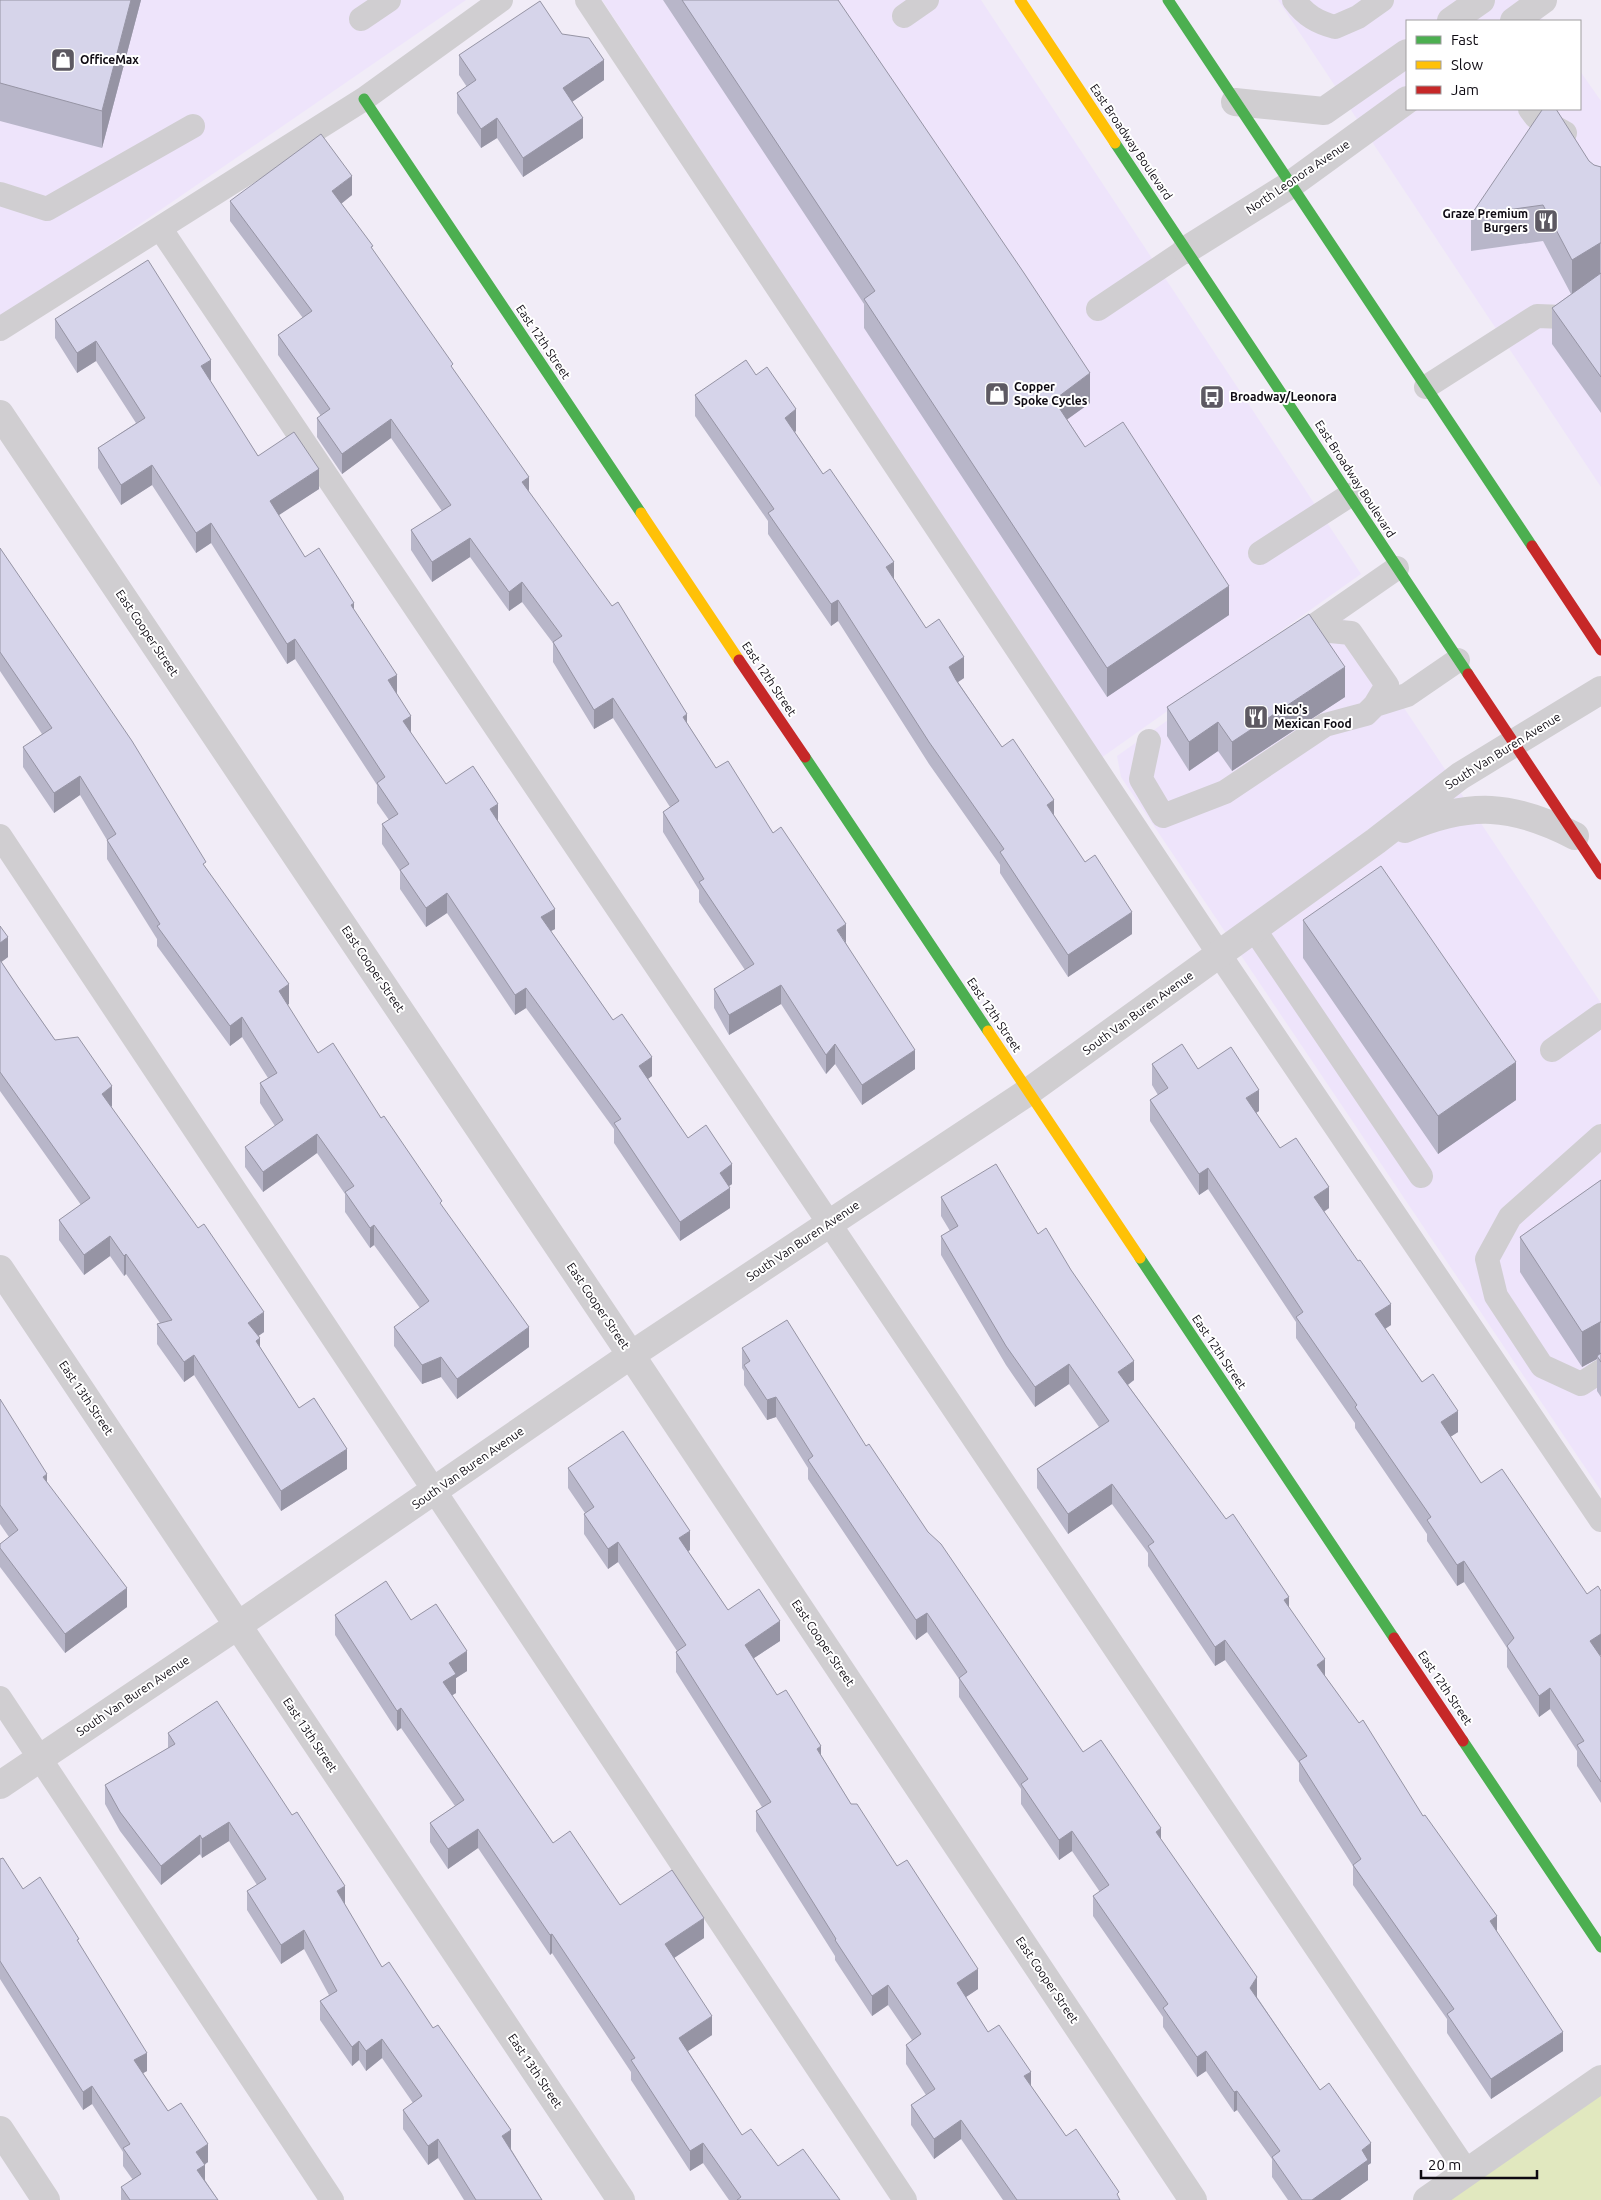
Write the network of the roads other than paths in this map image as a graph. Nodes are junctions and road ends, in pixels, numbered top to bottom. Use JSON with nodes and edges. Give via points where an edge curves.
{"nodes":[{"id":1,"x":389,"y":0,"type":"edge"},
{"id":2,"x":501,"y":0,"type":"edge"},
{"id":3,"x":587,"y":0,"type":"edge"},
{"id":4,"x":927,"y":0,"type":"edge"},
{"id":5,"x":1020,"y":0,"type":"edge"},
{"id":6,"x":1168,"y":0,"type":"edge"},
{"id":7,"x":1294,"y":0,"type":"edge"},
{"id":8,"x":1382,"y":0,"type":"edge"},
{"id":9,"x":1480,"y":0,"type":"edge"},
{"id":10,"x":1543,"y":0,"type":"edge"},
{"id":11,"x":904,"y":16,"type":"dead end"},
{"id":12,"x":361,"y":19,"type":"dead end"},
{"id":13,"x":1452,"y":20,"type":"edge"},
{"id":14,"x":1515,"y":20,"type":"edge"},
{"id":15,"x":1406,"y":54,"type":"edge"},
{"id":16,"x":364,"y":99,"type":"junction"},
{"id":17,"x":1406,"y":101,"type":"edge"},
{"id":18,"x":1235,"y":102,"type":"junction"},
{"id":19,"x":1533,"y":113,"type":"edge"},
{"id":20,"x":193,"y":126,"type":"dead end"},
{"id":21,"x":1575,"y":148,"type":"edge"},
{"id":22,"x":1290,"y":185,"type":"junction"},
{"id":23,"x":0,"y":194,"type":"edge"},
{"id":24,"x":160,"y":228,"type":"junction"},
{"id":25,"x":1186,"y":250,"type":"junction"},
{"id":26,"x":1601,"y":292,"type":"edge"},
{"id":27,"x":1098,"y":309,"type":"dead end"},
{"id":28,"x":0,"y":329,"type":"edge"},
{"id":29,"x":1426,"y":387,"type":"junction"},
{"id":30,"x":0,"y":414,"type":"edge"},
{"id":31,"x":1350,"y":495,"type":"junction"},
{"id":32,"x":1260,"y":553,"type":"dead end"},
{"id":33,"x":1397,"y":568,"type":"junction"},
{"id":34,"x":1601,"y":650,"type":"edge"},
{"id":35,"x":1458,"y":660,"type":"junction"},
{"id":36,"x":1601,"y":690,"type":"edge"},
{"id":37,"x":1375,"y":704,"type":"junction"},
{"id":38,"x":1148,"y":741,"type":"dead end"},
{"id":39,"x":1513,"y":744,"type":"junction"},
{"id":40,"x":0,"y":836,"type":"edge"},
{"id":41,"x":1576,"y":836,"type":"junction"},
{"id":42,"x":1376,"y":841,"type":"junction"},
{"id":43,"x":1601,"y":874,"type":"edge"},
{"id":44,"x":1254,"y":929,"type":"junction"},
{"id":45,"x":1219,"y":954,"type":"junction"},
{"id":46,"x":1601,"y":1015,"type":"edge"},
{"id":47,"x":1552,"y":1050,"type":"dead end"},
{"id":48,"x":1028,"y":1092,"type":"junction"},
{"id":49,"x":1601,"y":1136,"type":"edge"},
{"id":50,"x":1421,"y":1176,"type":"dead end"},
{"id":51,"x":830,"y":1224,"type":"junction"},
{"id":52,"x":0,"y":1269,"type":"edge"},
{"id":53,"x":631,"y":1355,"type":"junction"},
{"id":54,"x":1601,"y":1371,"type":"edge"},
{"id":55,"x":434,"y":1490,"type":"junction"},
{"id":56,"x":1601,"y":1520,"type":"edge"},
{"id":57,"x":238,"y":1626,"type":"junction"},
{"id":58,"x":0,"y":1698,"type":"edge"},
{"id":59,"x":40,"y":1758,"type":"junction"},
{"id":60,"x":0,"y":1785,"type":"edge"},
{"id":61,"x":1601,"y":1947,"type":"edge"},
{"id":62,"x":1601,"y":2079,"type":"edge"},
{"id":63,"x":0,"y":2130,"type":"edge"},
{"id":64,"x":1467,"y":2172,"type":"junction"},
{"id":65,"x":46,"y":2200,"type":"edge"},
{"id":66,"x":332,"y":2200,"type":"edge"},
{"id":67,"x":622,"y":2200,"type":"edge"},
{"id":68,"x":905,"y":2200,"type":"edge"},
{"id":69,"x":1193,"y":2200,"type":"edge"},
{"id":70,"x":1426,"y":2200,"type":"edge"}],
"edges":[{"from":1,"to":12,"type":"lane"},
{"from":2,"to":16,"type":"lane"},
{"from":3,"to":45,"type":"lane"},
{"from":4,"to":11,"type":"lane"},
{"from":5,"to":25,"type":"street","name":"East Broadway Boulevard"},
{"from":6,"to":18,"type":"street"},
{"from":7,"to":8,"type":"lane","via":[[1315,21],[1335,27],[1358,17]]},
{"from":9,"to":13,"type":"street"},
{"from":10,"to":14,"type":"street"},
{"from":15,"to":18,"type":"street","via":[[1324,111]]},
{"from":16,"to":24,"type":"lane"},
{"from":16,"to":48,"type":"street","name":"East 12th Street"},
{"from":17,"to":22,"type":"street","name":"North Leonora Avenue"},
{"from":18,"to":22,"type":"street"},
{"from":19,"to":21,"type":"lane","via":[[1564,131]]},
{"from":20,"to":23,"type":"lane","via":[[47,209]]},
{"from":22,"to":25,"type":"street","name":"North Leonora Avenue"},
{"from":22,"to":29,"type":"street"},
{"from":24,"to":28,"type":"lane"},
{"from":24,"to":51,"type":"lane"},
{"from":25,"to":27,"type":"lane"},
{"from":25,"to":31,"type":"street","name":"East Broadway Boulevard"},
{"from":26,"to":29,"type":"lane","via":[[1564,317],[1537,316]]},
{"from":29,"to":34,"type":"street"},
{"from":30,"to":53,"type":"street","name":"East Cooper Street"},
{"from":31,"to":32,"type":"lane"},
{"from":31,"to":33,"type":"street","name":"East Broadway Boulevard"},
{"from":33,"to":35,"type":"street","name":"East Broadway Boulevard"},
{"from":33,"to":37,"type":"lane","via":[[1309,629],[1351,633],[1387,685]]},
{"from":35,"to":37,"type":"lane","via":[[1406,695]]},
{"from":35,"to":39,"type":"street","name":"East Broadway Boulevard"},
{"from":36,"to":39,"type":"street","name":"South Van Buren Avenue"},
{"from":37,"to":38,"type":"lane","via":[[1366,714],[1325,725],[1225,792],[1163,816],[1141,779]]},
{"from":39,"to":41,"type":"street","name":"East Broadway Boulevard"},
{"from":39,"to":42,"type":"street","name":"South Van Buren Avenue","via":[[1460,776]]},
{"from":40,"to":55,"type":"lane"},
{"from":41,"to":42,"type":"street","via":[[1517,812],[1483,809],[1463,810],[1426,820]]},
{"from":41,"to":43,"type":"street","name":"East Broadway Boulevard"},
{"from":42,"to":44,"type":"street","name":"South Van Buren Avenue"},
{"from":44,"to":45,"type":"street","name":"South Van Buren Avenue"},
{"from":44,"to":50,"type":"lane"},
{"from":45,"to":48,"type":"street","name":"South Van Buren Avenue"},
{"from":45,"to":56,"type":"lane"},
{"from":46,"to":47,"type":"lane"},
{"from":48,"to":51,"type":"street","name":"South Van Buren Avenue"},
{"from":48,"to":61,"type":"street","name":"East 12th Street"},
{"from":49,"to":54,"type":"lane","via":[[1510,1217],[1487,1259],[1496,1296],[1542,1366],[1581,1384]]},
{"from":51,"to":53,"type":"street","name":"South Van Buren Avenue"},
{"from":51,"to":64,"type":"lane"},
{"from":52,"to":57,"type":"street","name":"East 13th Street"},
{"from":53,"to":55,"type":"street","name":"South Van Buren Avenue"},
{"from":53,"to":69,"type":"street","name":"East Cooper Street"},
{"from":55,"to":57,"type":"street","name":"South Van Buren Avenue"},
{"from":55,"to":68,"type":"lane"},
{"from":57,"to":59,"type":"street","name":"South Van Buren Avenue"},
{"from":57,"to":67,"type":"street","name":"East 13th Street"},
{"from":58,"to":59,"type":"lane"},
{"from":59,"to":60,"type":"street","name":"South Van Buren Avenue"},
{"from":59,"to":66,"type":"lane"},
{"from":62,"to":64,"type":"street"},
{"from":63,"to":65,"type":"street"},
{"from":64,"to":70,"type":"street"}]}
